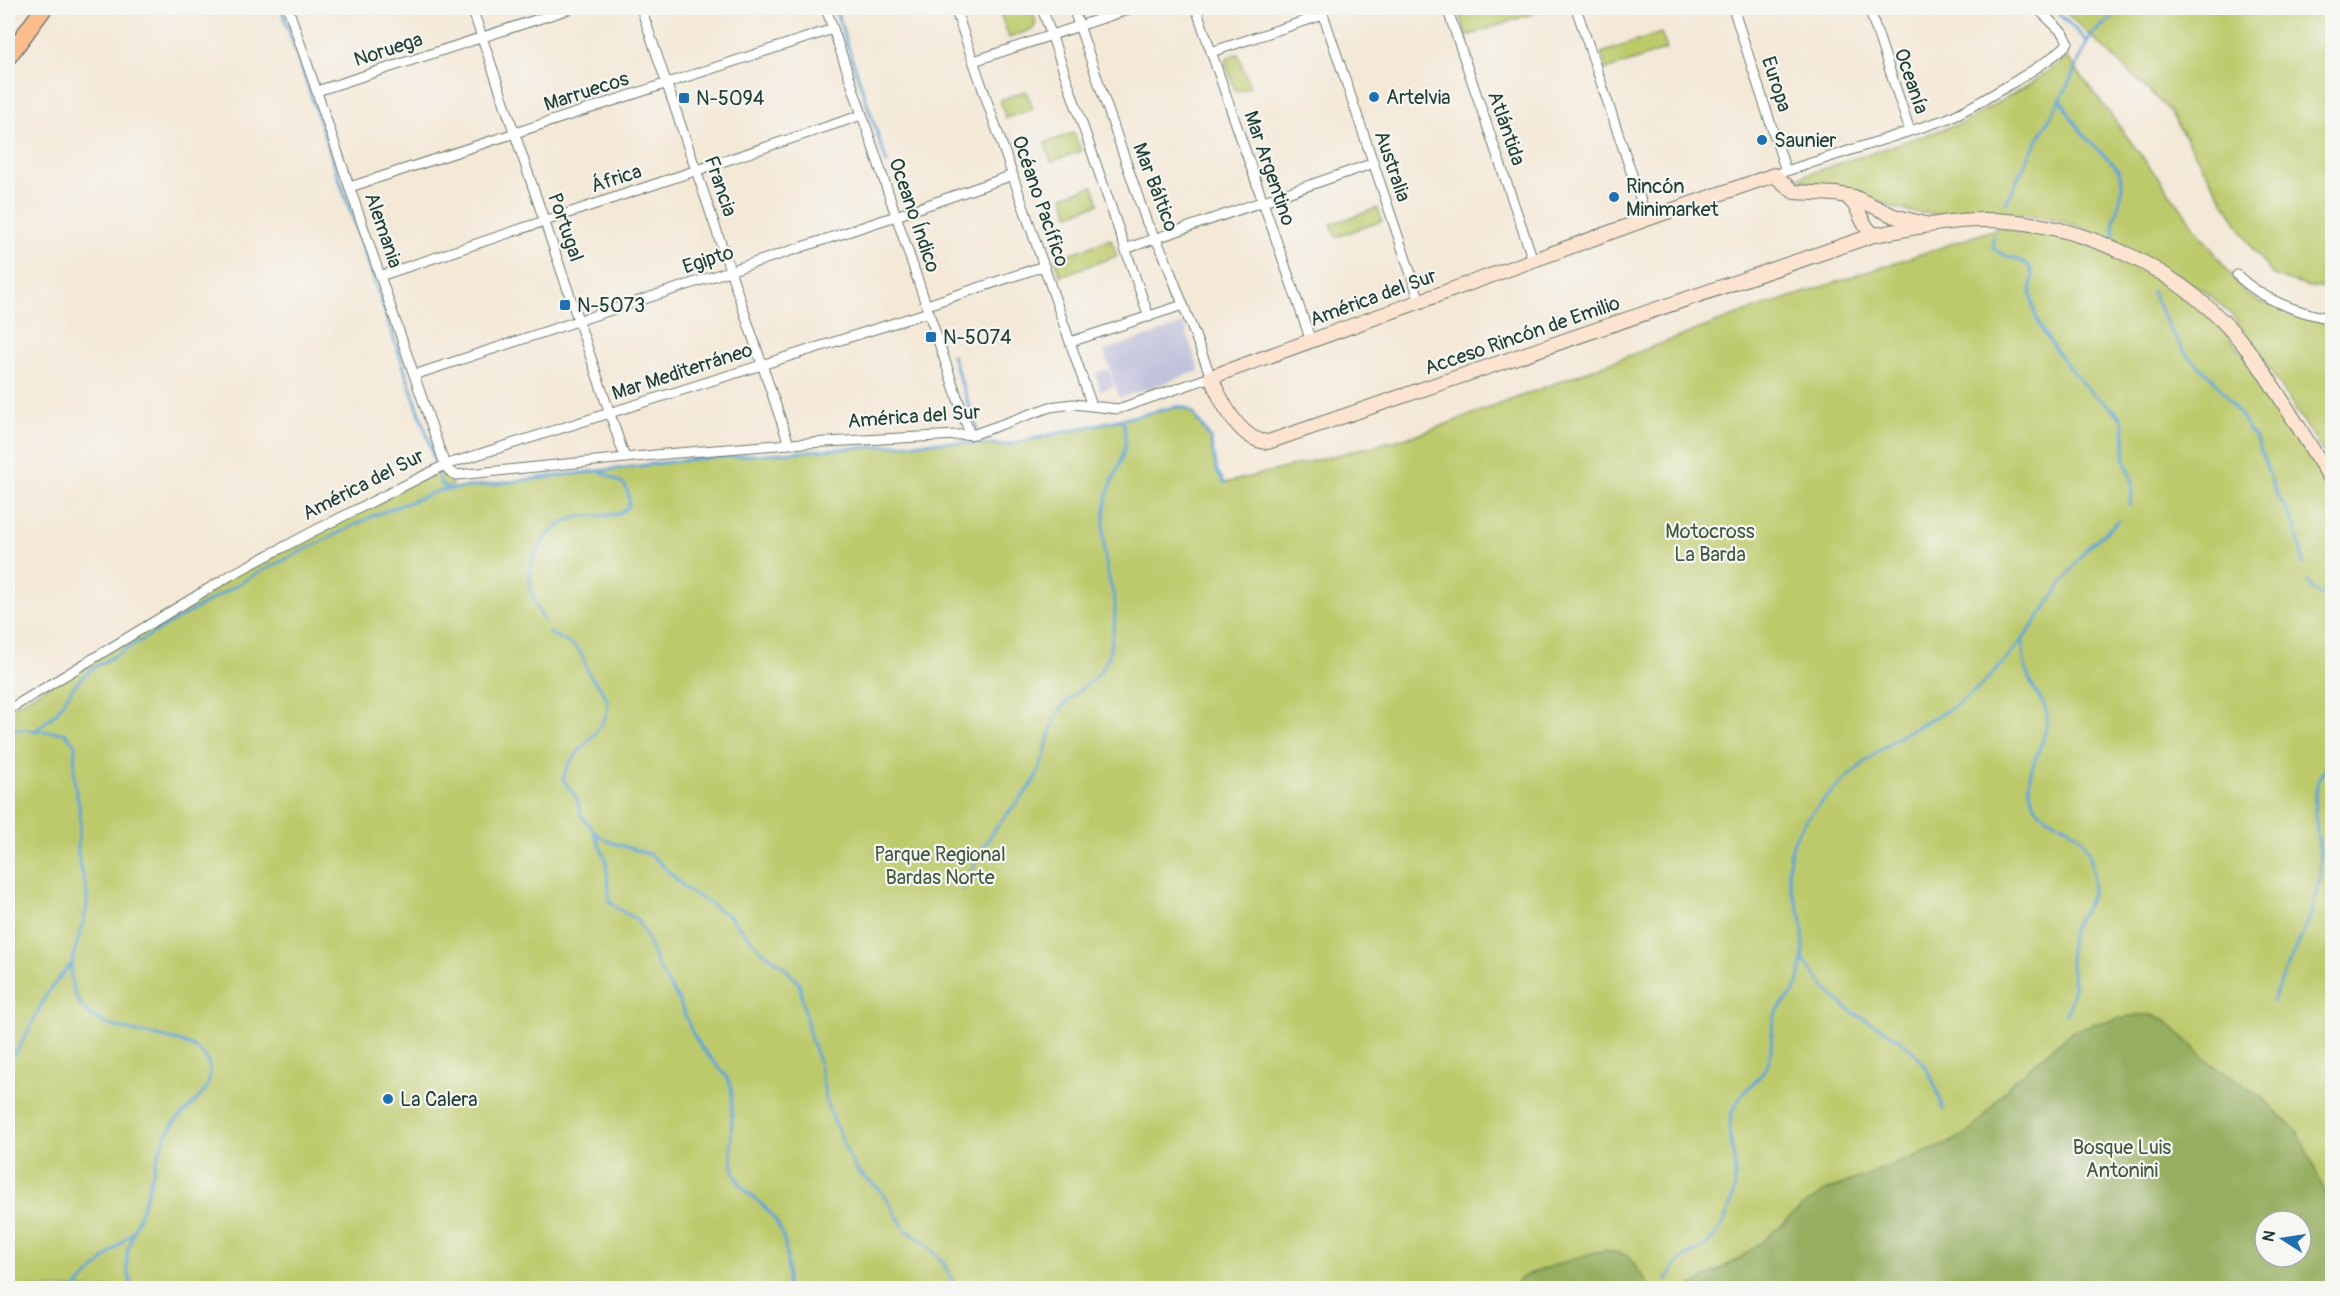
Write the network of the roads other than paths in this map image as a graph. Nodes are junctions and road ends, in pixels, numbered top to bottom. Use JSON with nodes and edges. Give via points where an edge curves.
{"nodes":[{"id":1,"x":44,"y":8,"type":"edge"},
{"id":2,"x":288,"y":8,"type":"edge"},
{"id":3,"x":472,"y":8,"type":"edge"},
{"id":4,"x":572,"y":8,"type":"edge"},
{"id":5,"x":641,"y":8,"type":"edge"},
{"id":6,"x":826,"y":8,"type":"edge"},
{"id":7,"x":956,"y":8,"type":"edge"},
{"id":8,"x":1042,"y":8,"type":"edge"},
{"id":9,"x":1073,"y":8,"type":"edge"},
{"id":10,"x":1133,"y":8,"type":"edge"},
{"id":11,"x":1196,"y":8,"type":"edge"},
{"id":12,"x":1447,"y":8,"type":"edge"},
{"id":13,"x":1576,"y":8,"type":"edge"},
{"id":14,"x":1732,"y":8,"type":"edge"},
{"id":15,"x":1869,"y":8,"type":"edge"},
{"id":16,"x":2037,"y":8,"type":"edge"},
{"id":17,"x":1322,"y":11,"type":"edge"},
{"id":18,"x":1079,"y":26,"type":"junction"},
{"id":19,"x":833,"y":29,"type":"junction"},
{"id":20,"x":1052,"y":35,"type":"junction"},
{"id":21,"x":482,"y":37,"type":"junction"},
{"id":22,"x":1211,"y":52,"type":"junction"},
{"id":23,"x":8,"y":57,"type":"edge"},
{"id":24,"x":974,"y":61,"type":"junction"},
{"id":25,"x":667,"y":83,"type":"junction"},
{"id":26,"x":317,"y":91,"type":"junction"},
{"id":27,"x":862,"y":115,"type":"junction"},
{"id":28,"x":1910,"y":131,"type":"junction"},
{"id":29,"x":515,"y":133,"type":"junction"},
{"id":30,"x":1374,"y":163,"type":"junction"},
{"id":31,"x":697,"y":170,"type":"junction"},
{"id":32,"x":1780,"y":173,"type":"junction"},
{"id":33,"x":1013,"y":175,"type":"junction"},
{"id":34,"x":350,"y":187,"type":"junction"},
{"id":35,"x":1844,"y":195,"type":"junction"},
{"id":36,"x":1263,"y":201,"type":"junction"},
{"id":37,"x":897,"y":216,"type":"junction"},
{"id":38,"x":1647,"y":219,"type":"junction"},
{"id":39,"x":545,"y":221,"type":"junction"},
{"id":40,"x":1929,"y":225,"type":"junction"},
{"id":41,"x":1874,"y":235,"type":"junction"},
{"id":42,"x":1155,"y":238,"type":"junction"},
{"id":43,"x":1125,"y":249,"type":"junction"},
{"id":44,"x":1533,"y":260,"type":"junction"},
{"id":45,"x":1044,"y":266,"type":"junction"},
{"id":46,"x":731,"y":270,"type":"junction"},
{"id":47,"x":2237,"y":275,"type":"dead end"},
{"id":48,"x":380,"y":276,"type":"junction"},
{"id":49,"x":1420,"y":301,"type":"junction"},
{"id":50,"x":1183,"y":305,"type":"junction"},
{"id":51,"x":928,"y":309,"type":"junction"},
{"id":52,"x":1149,"y":317,"type":"junction"},
{"id":53,"x":2332,"y":319,"type":"edge"},
{"id":54,"x":579,"y":321,"type":"junction"},
{"id":55,"x":1311,"y":341,"type":"junction"},
{"id":56,"x":1070,"y":342,"type":"junction"},
{"id":57,"x":763,"y":364,"type":"junction"},
{"id":58,"x":414,"y":375,"type":"junction"},
{"id":59,"x":1211,"y":377,"type":"junction"},
{"id":60,"x":1092,"y":406,"type":"junction"},
{"id":61,"x":610,"y":413,"type":"junction"},
{"id":62,"x":970,"y":435,"type":"junction"},
{"id":63,"x":789,"y":444,"type":"junction"},
{"id":64,"x":625,"y":458,"type":"junction"},
{"id":65,"x":445,"y":465,"type":"junction"},
{"id":66,"x":2332,"y":480,"type":"edge"},
{"id":67,"x":8,"y":710,"type":"edge"}],
"edges":[{"from":1,"to":23,"type":"highway"},
{"from":2,"to":26,"type":"street","name":"Alemania"},
{"from":3,"to":21,"type":"street","name":"Portugal"},
{"from":4,"to":21,"type":"street","name":"Noruega"},
{"from":5,"to":25,"type":"street","name":"Francia"},
{"from":6,"to":19,"type":"street","name":"Oceano Índico"},
{"from":7,"to":24,"type":"street","name":"Océano Pacífico"},
{"from":8,"to":20,"type":"street"},
{"from":9,"to":18,"type":"street","name":"Mar Báltico"},
{"from":10,"to":18,"type":"street"},
{"from":11,"to":22,"type":"street","name":"Mar Argentino"},
{"from":12,"to":44,"type":"street","name":"Atlántida"},
{"from":13,"to":38,"type":"street"},
{"from":14,"to":32,"type":"street","name":"Europa"},
{"from":15,"to":28,"type":"street","name":"Oceanía"},
{"from":16,"to":28,"type":"street","name":"América del Sur","via":[[2064,34],[2068,42],[2063,50],[1962,112]]},
{"from":17,"to":22,"type":"street"},
{"from":17,"to":30,"type":"street","name":"Australia"},
{"from":18,"to":20,"type":"street"},
{"from":18,"to":42,"type":"street","name":"Mar Báltico"},
{"from":19,"to":25,"type":"street","name":"Marruecos"},
{"from":19,"to":27,"type":"street","name":"Oceano Índico"},
{"from":20,"to":24,"type":"street"},
{"from":20,"to":43,"type":"street"},
{"from":21,"to":26,"type":"street","name":"Noruega"},
{"from":21,"to":29,"type":"street","name":"Portugal"},
{"from":22,"to":36,"type":"street","name":"Mar Argentino"},
{"from":24,"to":33,"type":"street","name":"Océano Pacífico"},
{"from":25,"to":29,"type":"street","name":"Marruecos"},
{"from":25,"to":31,"type":"street","name":"Francia"},
{"from":26,"to":34,"type":"street","name":"Alemania"},
{"from":27,"to":31,"type":"street","name":"África"},
{"from":27,"to":37,"type":"street","name":"Oceano Índico"},
{"from":28,"to":32,"type":"street","name":"América del Sur"},
{"from":29,"to":34,"type":"street","name":"Marruecos"},
{"from":29,"to":39,"type":"street","name":"Portugal"},
{"from":30,"to":36,"type":"street"},
{"from":30,"to":49,"type":"street","name":"Australia"},
{"from":31,"to":39,"type":"street","name":"África"},
{"from":31,"to":46,"type":"street","name":"Francia"},
{"from":32,"to":35,"type":"street","name":"Acceso Rincón de Emilio","via":[[1794,192]]},
{"from":32,"to":38,"type":"street","name":"América del Sur"},
{"from":33,"to":37,"type":"street","name":"Egipto"},
{"from":33,"to":45,"type":"street","name":"Océano Pacífico"},
{"from":34,"to":48,"type":"street","name":"Alemania"},
{"from":35,"to":40,"type":"street","name":"Acceso Rincón de Emilio","via":[[1859,198],[1894,216]]},
{"from":35,"to":41,"type":"street","via":[[1857,206],[1866,228]]},
{"from":36,"to":42,"type":"street"},
{"from":36,"to":55,"type":"street","name":"Mar Argentino"},
{"from":37,"to":46,"type":"street","name":"Egipto"},
{"from":37,"to":51,"type":"street","name":"Oceano Índico"},
{"from":38,"to":44,"type":"street","name":"América del Sur"},
{"from":39,"to":48,"type":"street","name":"África"},
{"from":39,"to":54,"type":"street","name":"Portugal"},
{"from":40,"to":41,"type":"street","name":"Acceso Rincón de Emilio"},
{"from":40,"to":66,"type":"street","name":"Acceso Rincón de Emilio","via":[[1982,220],[2055,229],[2109,247],[2162,274],[2208,309],[2247,349]]},
{"from":41,"to":59,"type":"street","name":"Acceso Rincón de Emilio","via":[[1268,442],[1251,437],[1233,418]]},
{"from":42,"to":43,"type":"street"},
{"from":42,"to":50,"type":"street","name":"Mar Báltico"},
{"from":43,"to":52,"type":"street"},
{"from":44,"to":49,"type":"street","name":"América del Sur"},
{"from":45,"to":51,"type":"street","name":"Mar Mediterráneo"},
{"from":45,"to":56,"type":"street","name":"Océano Pacífico"},
{"from":46,"to":54,"type":"street","name":"Egipto"},
{"from":46,"to":57,"type":"street","name":"Francia"},
{"from":47,"to":53,"type":"street","via":[[2268,299]]},
{"from":48,"to":58,"type":"street","name":"Alemania"},
{"from":49,"to":55,"type":"street","name":"América del Sur"},
{"from":50,"to":52,"type":"street"},
{"from":50,"to":59,"type":"street","name":"Mar Báltico"},
{"from":51,"to":57,"type":"street","name":"Mar Mediterráneo"},
{"from":51,"to":62,"type":"street","name":"Oceano Índico"},
{"from":52,"to":56,"type":"street"},
{"from":54,"to":58,"type":"street","name":"Egipto"},
{"from":54,"to":61,"type":"street","name":"Portugal"},
{"from":55,"to":59,"type":"street","name":"América del Sur"},
{"from":56,"to":60,"type":"street","name":"Océano Pacífico"},
{"from":57,"to":61,"type":"street","name":"Mar Mediterráneo"},
{"from":57,"to":63,"type":"street","name":"Francia"},
{"from":58,"to":65,"type":"street","name":"Alemania"},
{"from":59,"to":60,"type":"street","name":"América del Sur","via":[[1118,409]]},
{"from":60,"to":62,"type":"street","name":"América del Sur","via":[[1050,407]]},
{"from":61,"to":64,"type":"street","name":"Portugal"},
{"from":61,"to":65,"type":"street","name":"Mar Mediterráneo"},
{"from":62,"to":63,"type":"street","name":"América del Sur"},
{"from":63,"to":64,"type":"street","name":"América del Sur"},
{"from":64,"to":65,"type":"street","name":"América del Sur","via":[[461,474],[450,472]]},
{"from":65,"to":67,"type":"street","name":"América del Sur","via":[[241,570]]}]}
